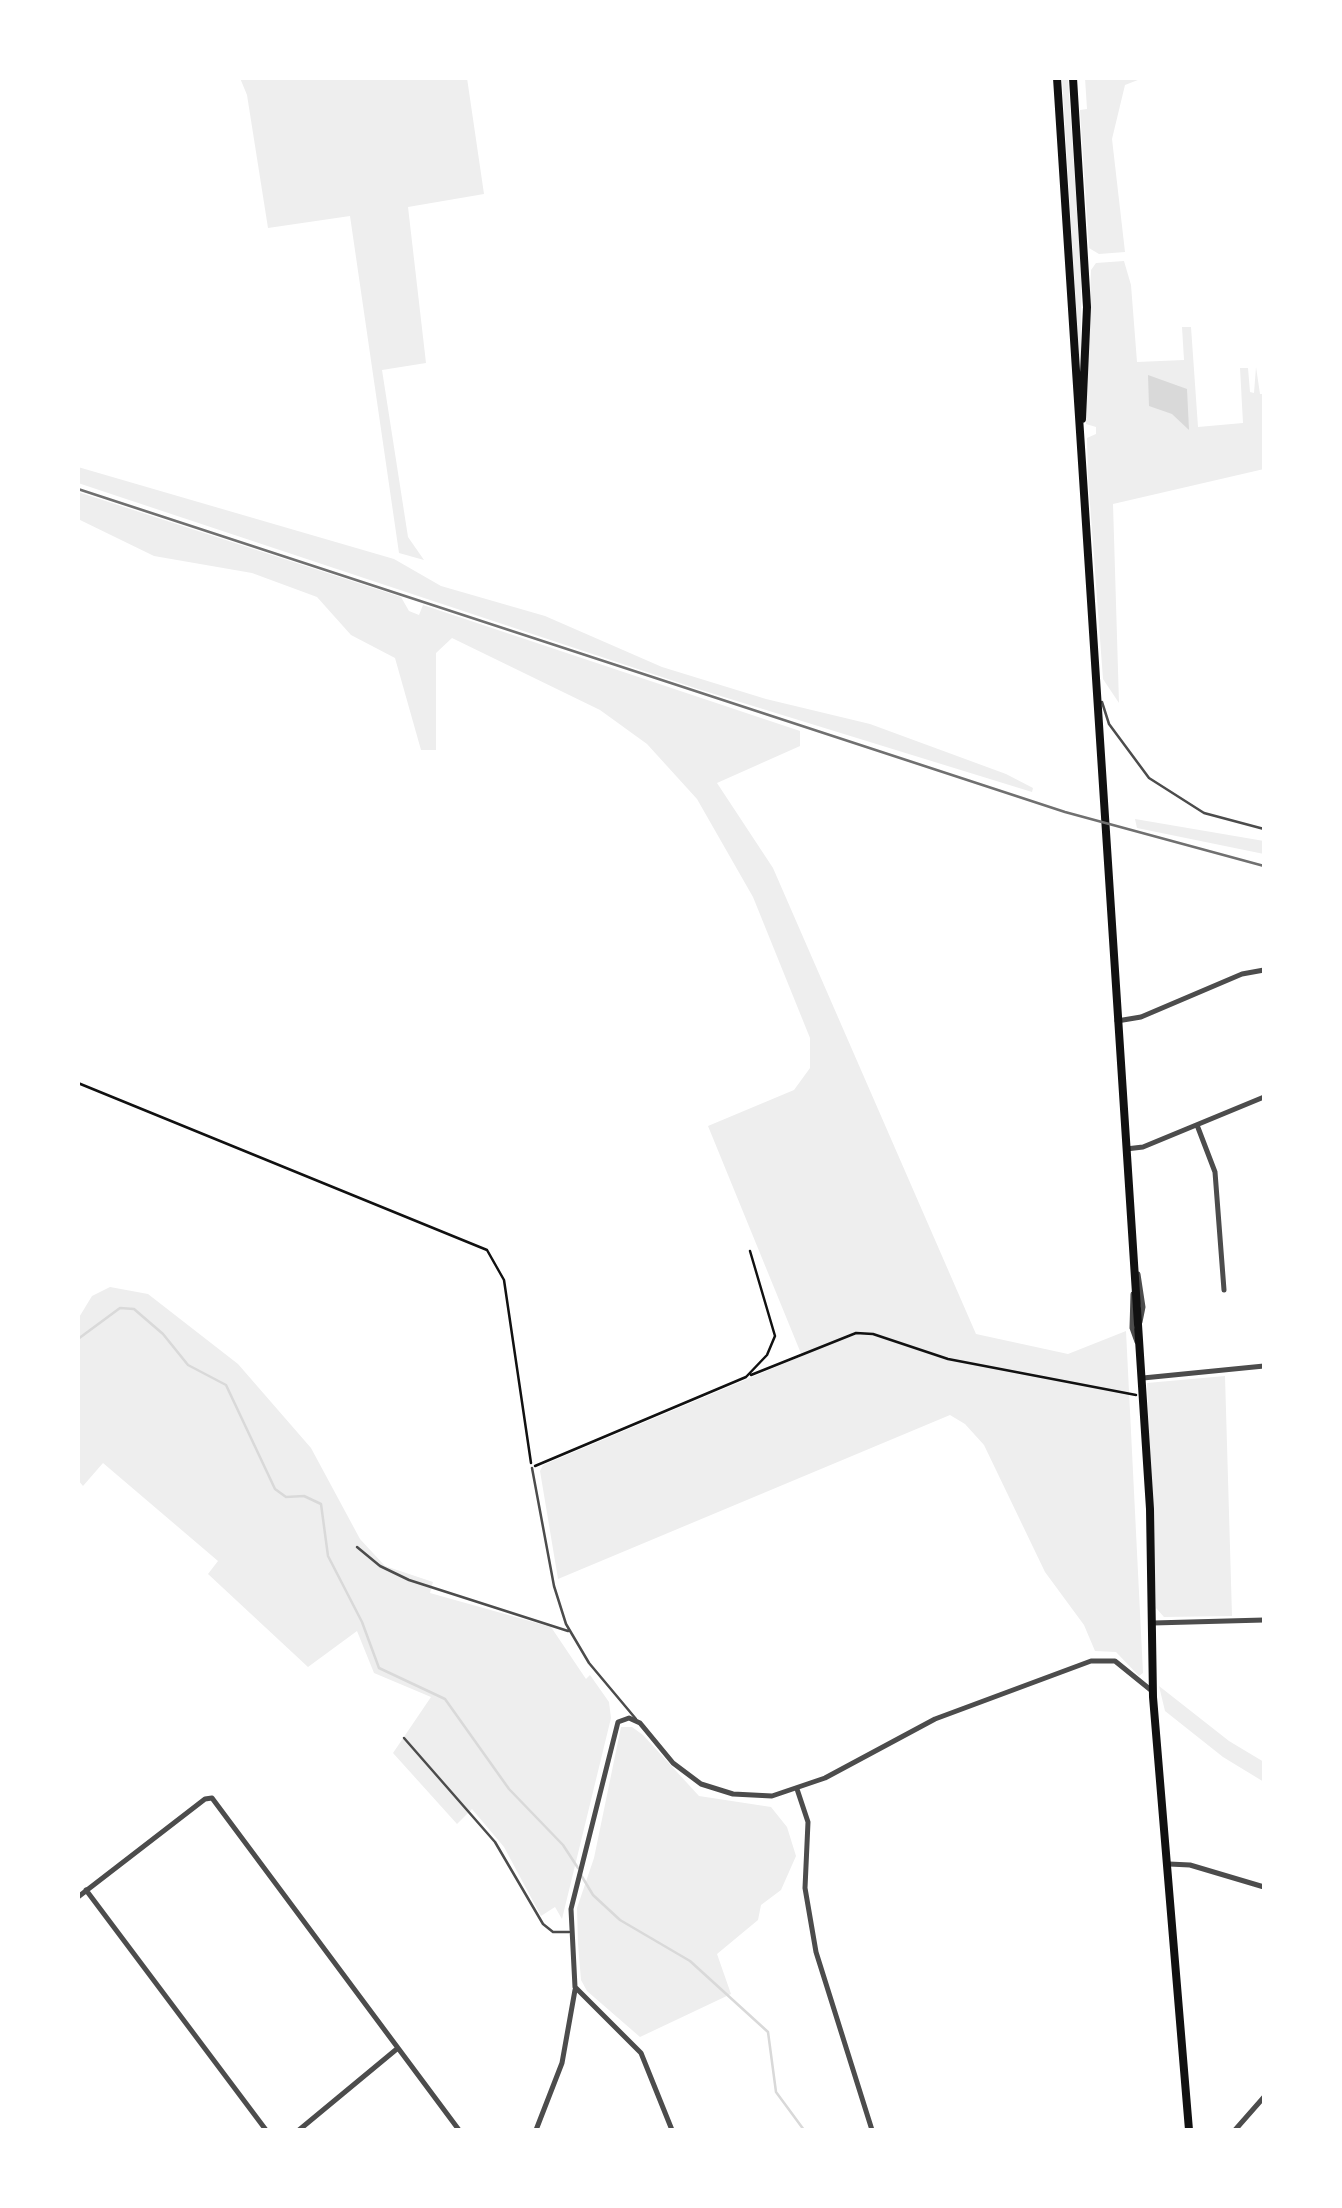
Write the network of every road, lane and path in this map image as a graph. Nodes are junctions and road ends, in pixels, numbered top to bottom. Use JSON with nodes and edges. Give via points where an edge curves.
{"nodes":[{"id":1,"x":1057,"y":78,"type":"edge"},
{"id":2,"x":1073,"y":78,"type":"edge"},
{"id":3,"x":1080,"y":423,"type":"junction"},
{"id":4,"x":1096,"y":684,"type":"junction"},
{"id":5,"x":1264,"y":829,"type":"edge"},
{"id":6,"x":1264,"y":970,"type":"edge"},
{"id":7,"x":1118,"y":1021,"type":"junction"},
{"id":8,"x":78,"y":1084,"type":"edge"},
{"id":9,"x":1264,"y":1097,"type":"edge"},
{"id":10,"x":1197,"y":1126,"type":"junction"},
{"id":11,"x":1126,"y":1150,"type":"junction"},
{"id":12,"x":750,"y":1252,"type":"dead end"},
{"id":13,"x":1134,"y":1262,"type":"junction"},
{"id":14,"x":1136,"y":1286,"type":"junction"},
{"id":15,"x":1224,"y":1290,"type":"dead end"},
{"id":16,"x":1138,"y":1330,"type":"junction"},
{"id":17,"x":1140,"y":1349,"type":"junction"},
{"id":18,"x":1264,"y":1366,"type":"edge"},
{"id":19,"x":746,"y":1377,"type":"junction"},
{"id":20,"x":1142,"y":1378,"type":"junction"},
{"id":21,"x":1142,"y":1395,"type":"junction"},
{"id":22,"x":532,"y":1468,"type":"junction"},
{"id":23,"x":357,"y":1547,"type":"dead end"},
{"id":24,"x":1264,"y":1620,"type":"edge"},
{"id":25,"x":1152,"y":1623,"type":"junction"},
{"id":26,"x":570,"y":1632,"type":"junction"},
{"id":27,"x":1152,"y":1691,"type":"junction"},
{"id":28,"x":640,"y":1723,"type":"junction"},
{"id":29,"x":404,"y":1738,"type":"dead end"},
{"id":30,"x":798,"y":1790,"type":"junction"},
{"id":31,"x":1169,"y":1864,"type":"junction"},
{"id":32,"x":1264,"y":1887,"type":"edge"},
{"id":33,"x":86,"y":1890,"type":"junction"},
{"id":34,"x":78,"y":1896,"type":"edge"},
{"id":35,"x":570,"y":1932,"type":"junction"},
{"id":36,"x":575,"y":1987,"type":"junction"},
{"id":37,"x":398,"y":2048,"type":"junction"},
{"id":38,"x":1264,"y":2097,"type":"edge"},
{"id":39,"x":266,"y":2130,"type":"edge"},
{"id":40,"x":299,"y":2130,"type":"edge"},
{"id":41,"x":459,"y":2130,"type":"edge"},
{"id":42,"x":536,"y":2130,"type":"edge"},
{"id":43,"x":672,"y":2130,"type":"edge"},
{"id":44,"x":872,"y":2130,"type":"edge"},
{"id":45,"x":1189,"y":2130,"type":"edge"},
{"id":46,"x":1235,"y":2130,"type":"edge"}],
"edges":[{"from":1,"to":3,"type":"main road"},
{"from":2,"to":3,"type":"main road","via":[[1088,318]]},
{"from":3,"to":4,"type":"main road"},
{"from":4,"to":5,"type":"lane","via":[[1109,724],[1149,778],[1204,813]]},
{"from":4,"to":7,"type":"main road"},
{"from":6,"to":7,"type":"street"},
{"from":7,"to":11,"type":"main road"},
{"from":8,"to":22,"type":"path","via":[[487,1250],[504,1280]]},
{"from":9,"to":10,"type":"street"},
{"from":10,"to":11,"type":"street"},
{"from":10,"to":15,"type":"street","via":[[1214,1168]]},
{"from":11,"to":13,"type":"main road"},
{"from":12,"to":19,"type":"path","via":[[775,1336]]},
{"from":13,"to":14,"type":"main road"},
{"from":13,"to":16,"type":"street","via":[[1143,1307]]},
{"from":14,"to":16,"type":"main road"},
{"from":14,"to":17,"type":"street","via":[[1131,1316]]},
{"from":16,"to":17,"type":"main road"},
{"from":17,"to":20,"type":"main road"},
{"from":18,"to":20,"type":"street"},
{"from":19,"to":21,"type":"path","via":[[856,1333],[990,1368]]},
{"from":19,"to":22,"type":"path"},
{"from":20,"to":21,"type":"main road"},
{"from":21,"to":25,"type":"main road"},
{"from":22,"to":26,"type":"lane","via":[[554,1586]]},
{"from":23,"to":26,"type":"lane","via":[[408,1580]]},
{"from":24,"to":25,"type":"street"},
{"from":25,"to":27,"type":"main road"},
{"from":26,"to":28,"type":"lane"},
{"from":27,"to":30,"type":"street","via":[[1115,1662],[1091,1661],[917,1726]]},
{"from":27,"to":31,"type":"main road"},
{"from":28,"to":30,"type":"street","via":[[701,1784],[754,1796]]},
{"from":28,"to":35,"type":"street","via":[[618,1722]]},
{"from":29,"to":35,"type":"lane","via":[[495,1842],[542,1924]]},
{"from":30,"to":44,"type":"street","via":[[808,1822],[805,1888],[812,1934]]},
{"from":31,"to":32,"type":"street"},
{"from":31,"to":45,"type":"main road"},
{"from":33,"to":34,"type":"street"},
{"from":33,"to":37,"type":"street","via":[[211,1798]]},
{"from":33,"to":39,"type":"street"},
{"from":35,"to":36,"type":"street"},
{"from":36,"to":42,"type":"street","via":[[567,2045]]},
{"from":36,"to":43,"type":"street","via":[[638,2049]]},
{"from":37,"to":40,"type":"street"},
{"from":37,"to":41,"type":"street"},
{"from":38,"to":46,"type":"street"}]}
